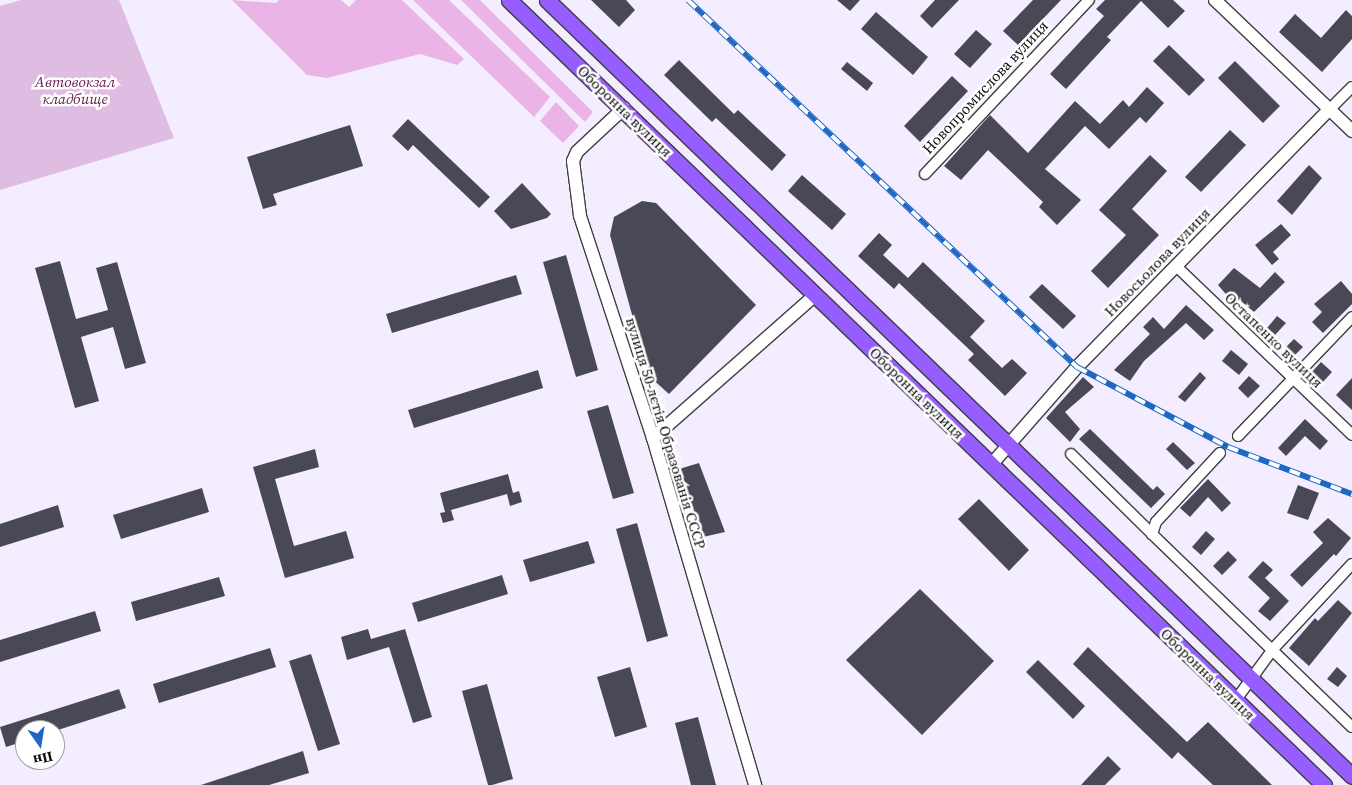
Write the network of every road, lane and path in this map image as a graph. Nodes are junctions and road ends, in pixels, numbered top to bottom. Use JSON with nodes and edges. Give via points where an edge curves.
{"nodes":[{"id":1,"x":509,"y":0,"type":"edge"},
{"id":2,"x":547,"y":0,"type":"edge"},
{"id":3,"x":1089,"y":0,"type":"edge"},
{"id":4,"x":1215,"y":0,"type":"edge"},
{"id":5,"x":1352,"y":86,"type":"edge"},
{"id":6,"x":624,"y":108,"type":"junction"},
{"id":7,"x":1330,"y":109,"type":"junction"},
{"id":8,"x":1352,"y":131,"type":"edge"},
{"id":9,"x":925,"y":174,"type":"dead end"},
{"id":10,"x":1176,"y":266,"type":"junction"},
{"id":11,"x":815,"y":295,"type":"junction"},
{"id":12,"x":1352,"y":317,"type":"edge"},
{"id":13,"x":1291,"y":380,"type":"junction"},
{"id":14,"x":1352,"y":435,"type":"edge"},
{"id":15,"x":1238,"y":436,"type":"dead end"},
{"id":16,"x":654,"y":438,"type":"junction"},
{"id":17,"x":1008,"y":448,"type":"junction"},
{"id":18,"x":1220,"y":453,"type":"dead end"},
{"id":19,"x":1071,"y":454,"type":"dead end"},
{"id":20,"x":991,"y":464,"type":"junction"},
{"id":21,"x":1152,"y":534,"type":"junction"},
{"id":22,"x":1352,"y":564,"type":"edge"},
{"id":23,"x":1273,"y":649,"type":"junction"},
{"id":24,"x":1250,"y":680,"type":"junction"},
{"id":25,"x":1235,"y":701,"type":"junction"},
{"id":26,"x":1352,"y":727,"type":"edge"},
{"id":27,"x":1352,"y":776,"type":"edge"},
{"id":28,"x":755,"y":785,"type":"edge"},
{"id":29,"x":1324,"y":785,"type":"edge"}],
"edges":[{"from":1,"to":6,"type":"main road","name":"Оборонна вулиця"},
{"from":2,"to":17,"type":"main road","name":"Оборонна вулиця"},
{"from":3,"to":9,"type":"street","name":"Новопромислова вулиця"},
{"from":4,"to":7,"type":"street"},
{"from":5,"to":7,"type":"street","name":"Новосьолова вулиця"},
{"from":6,"to":11,"type":"main road","name":"Оборонна вулиця"},
{"from":6,"to":16,"type":"street","name":"вулиця 50-лєтія Образованія СССР","via":[[577,152],[572,172],[580,216]]},
{"from":7,"to":8,"type":"street"},
{"from":7,"to":10,"type":"street","name":"Новосьолова вулиця"},
{"from":10,"to":13,"type":"street","name":"Остапенко вулиця"},
{"from":10,"to":17,"type":"street","name":"Новосьолова вулиця","via":[[1077,367]]},
{"from":11,"to":16,"type":"street"},
{"from":11,"to":20,"type":"main road","name":"Оборонна вулиця"},
{"from":12,"to":13,"type":"street"},
{"from":13,"to":14,"type":"street","name":"Остапенко вулиця"},
{"from":13,"to":15,"type":"street"},
{"from":16,"to":28,"type":"street","name":"вулиця 50-лєтія Образованія СССР"},
{"from":17,"to":20,"type":"street","name":"Новосьолова вулиця"},
{"from":17,"to":24,"type":"main road","name":"Оборонна вулиця"},
{"from":18,"to":21,"type":"street","via":[[1156,522]]},
{"from":19,"to":21,"type":"street"},
{"from":20,"to":25,"type":"main road","name":"Оборонна вулиця"},
{"from":21,"to":23,"type":"street"},
{"from":22,"to":23,"type":"street"},
{"from":23,"to":24,"type":"street"},
{"from":23,"to":26,"type":"street"},
{"from":24,"to":25,"type":"street"},
{"from":24,"to":27,"type":"main road","name":"Оборонна вулиця"},
{"from":25,"to":29,"type":"main road","name":"Оборонна вулиця"}]}
